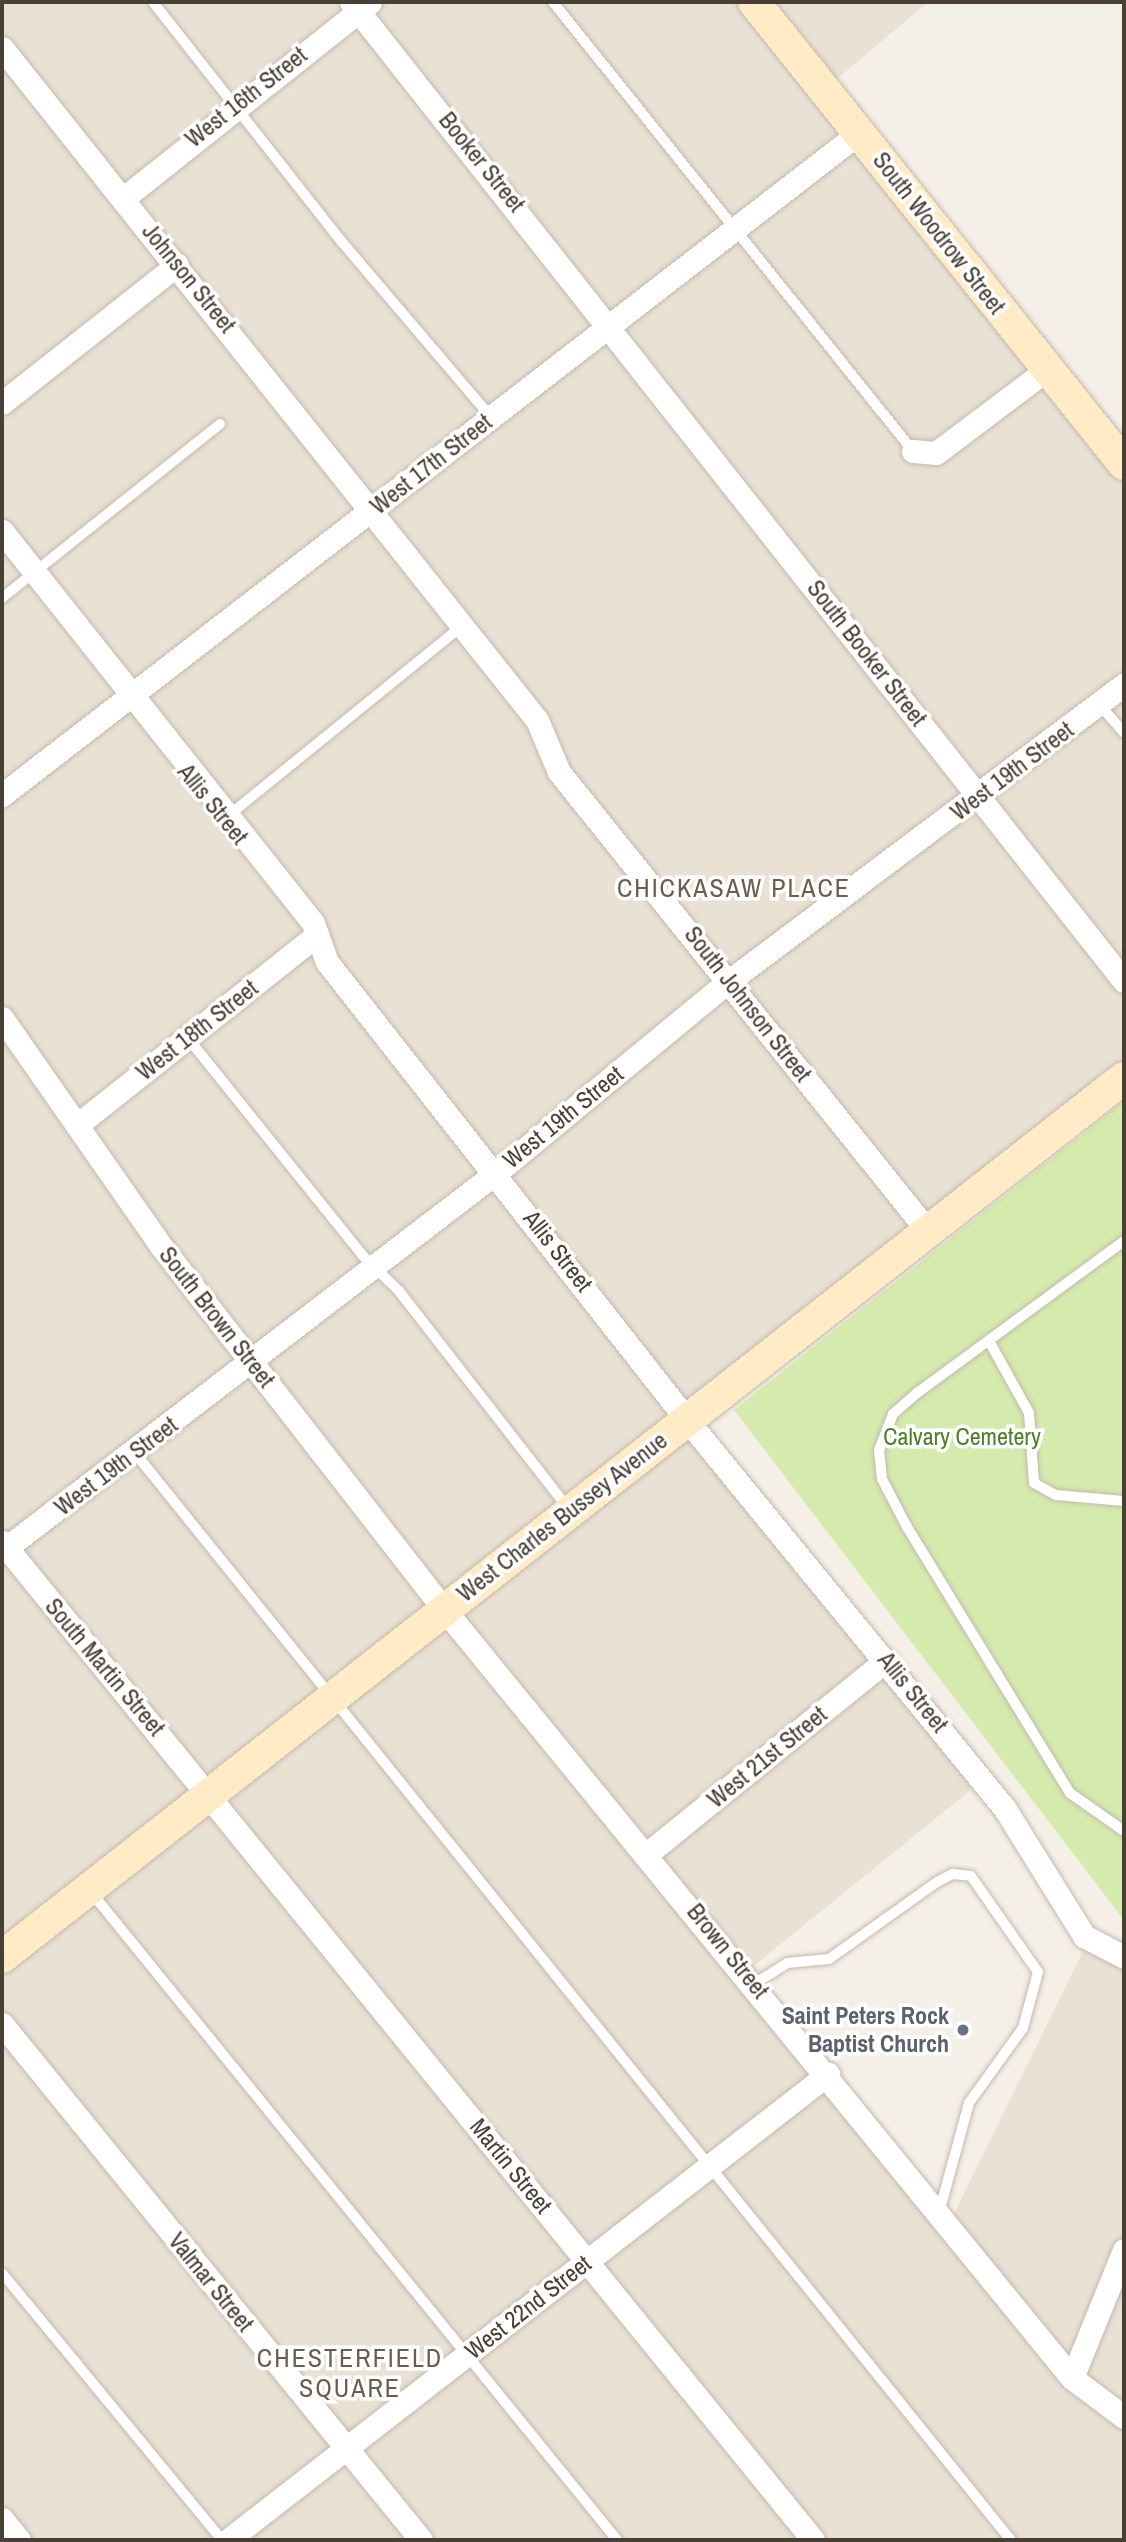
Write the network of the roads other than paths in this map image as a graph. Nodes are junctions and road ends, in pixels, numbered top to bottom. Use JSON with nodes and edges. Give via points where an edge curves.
{"nodes":[{"id":1,"x":153,"y":2,"type":"edge"},
{"id":2,"x":553,"y":2,"type":"edge"},
{"id":3,"x":754,"y":2,"type":"edge"},
{"id":4,"x":360,"y":5,"type":"edge"},
{"id":5,"x":2,"y":48,"type":"edge"},
{"id":6,"x":235,"y":104,"type":"junction"},
{"id":7,"x":860,"y":132,"type":"junction"},
{"id":8,"x":125,"y":197,"type":"junction"},
{"id":9,"x":735,"y":228,"type":"junction"},
{"id":10,"x":177,"y":265,"type":"junction"},
{"id":11,"x":610,"y":325,"type":"junction"},
{"id":12,"x":1046,"y":370,"type":"junction"},
{"id":13,"x":2,"y":403,"type":"edge"},
{"id":14,"x":491,"y":417,"type":"junction"},
{"id":15,"x":220,"y":424,"type":"dead end"},
{"id":16,"x":913,"y":451,"type":"joint"},
{"id":17,"x":1124,"y":464,"type":"edge"},
{"id":18,"x":370,"y":512,"type":"junction"},
{"id":19,"x":2,"y":531,"type":"edge"},
{"id":20,"x":35,"y":573,"type":"junction"},
{"id":21,"x":2,"y":598,"type":"edge"},
{"id":22,"x":462,"y":626,"type":"junction"},
{"id":23,"x":1124,"y":684,"type":"edge"},
{"id":24,"x":127,"y":697,"type":"junction"},
{"id":25,"x":1099,"y":704,"type":"junction"},
{"id":26,"x":1124,"y":733,"type":"edge"},
{"id":27,"x":2,"y":795,"type":"edge"},
{"id":28,"x":979,"y":797,"type":"junction"},
{"id":29,"x":224,"y":819,"type":"junction"},
{"id":30,"x":317,"y":935,"type":"junction"},
{"id":31,"x":729,"y":981,"type":"junction"},
{"id":32,"x":1124,"y":981,"type":"edge"},
{"id":33,"x":2,"y":1018,"type":"edge"},
{"id":34,"x":187,"y":1037,"type":"junction"},
{"id":35,"x":1124,"y":1078,"type":"edge"},
{"id":36,"x":77,"y":1125,"type":"junction"},
{"id":37,"x":496,"y":1172,"type":"junction"},
{"id":38,"x":927,"y":1230,"type":"junction"},
{"id":39,"x":1124,"y":1241,"type":"edge"},
{"id":40,"x":375,"y":1266,"type":"junction"},
{"id":41,"x":989,"y":1341,"type":"junction"},
{"id":42,"x":253,"y":1361,"type":"junction"},
{"id":43,"x":687,"y":1420,"type":"junction"},
{"id":44,"x":135,"y":1453,"type":"junction"},
{"id":45,"x":1124,"y":1502,"type":"edge"},
{"id":46,"x":570,"y":1511,"type":"junction"},
{"id":47,"x":3,"y":1547,"type":"edge"},
{"id":48,"x":443,"y":1608,"type":"junction"},
{"id":49,"x":886,"y":1660,"type":"junction"},
{"id":50,"x":329,"y":1698,"type":"junction"},
{"id":51,"x":208,"y":1792,"type":"junction"},
{"id":52,"x":1124,"y":1831,"type":"edge"},
{"id":53,"x":648,"y":1853,"type":"junction"},
{"id":54,"x":88,"y":1887,"type":"junction"},
{"id":55,"x":2,"y":1957,"type":"edge"},
{"id":56,"x":1124,"y":1957,"type":"edge"},
{"id":57,"x":754,"y":1984,"type":"junction"},
{"id":58,"x":2,"y":2024,"type":"edge"},
{"id":59,"x":828,"y":2074,"type":"junction"},
{"id":60,"x":710,"y":2167,"type":"junction"},
{"id":61,"x":939,"y":2213,"type":"junction"},
{"id":62,"x":1124,"y":2250,"type":"edge"},
{"id":63,"x":588,"y":2261,"type":"junction"},
{"id":64,"x":2,"y":2273,"type":"edge"},
{"id":65,"x":467,"y":2355,"type":"junction"},
{"id":66,"x":1072,"y":2378,"type":"junction"},
{"id":67,"x":1124,"y":2417,"type":"edge"},
{"id":68,"x":346,"y":2448,"type":"junction"},
{"id":69,"x":2,"y":2519,"type":"edge"},
{"id":70,"x":19,"y":2540,"type":"edge"},
{"id":71,"x":222,"y":2540,"type":"edge"},
{"id":72,"x":228,"y":2540,"type":"edge"},
{"id":73,"x":421,"y":2540,"type":"edge"},
{"id":74,"x":617,"y":2540,"type":"edge"},
{"id":75,"x":813,"y":2540,"type":"edge"},
{"id":76,"x":1011,"y":2540,"type":"edge"}],
"edges":[{"from":1,"to":6,"type":"lane"},
{"from":2,"to":9,"type":"lane"},
{"from":3,"to":7,"type":"street","name":"South Woodrow Street"},
{"from":4,"to":6,"type":"street","name":"West 16th Street"},
{"from":4,"to":11,"type":"street","name":"Booker Street"},
{"from":5,"to":8,"type":"street","name":"Johnson Street"},
{"from":6,"to":8,"type":"street","name":"West 16th Street"},
{"from":6,"to":14,"type":"lane","via":[[342,242]]},
{"from":7,"to":9,"type":"street","name":"West 17th Street"},
{"from":7,"to":12,"type":"street","name":"South Woodrow Street"},
{"from":8,"to":10,"type":"street","name":"Johnson Street"},
{"from":9,"to":11,"type":"street","name":"West 17th Street"},
{"from":9,"to":16,"type":"lane"},
{"from":10,"to":13,"type":"street"},
{"from":10,"to":18,"type":"street","name":"Johnson Street"},
{"from":11,"to":14,"type":"street","name":"West 17th Street"},
{"from":11,"to":28,"type":"street","name":"South Booker Street"},
{"from":12,"to":16,"type":"street","via":[[936,453]]},
{"from":12,"to":17,"type":"street","name":"South Woodrow Street"},
{"from":14,"to":18,"type":"street","name":"West 17th Street"},
{"from":15,"to":20,"type":"lane"},
{"from":18,"to":22,"type":"street","name":"South Johnson Street"},
{"from":18,"to":24,"type":"street","name":"West 17th Street"},
{"from":19,"to":20,"type":"street","name":"Allis Street"},
{"from":20,"to":21,"type":"lane"},
{"from":20,"to":24,"type":"street","name":"Allis Street"},
{"from":22,"to":29,"type":"lane"},
{"from":22,"to":31,"type":"street","name":"South Johnson Street","via":[[537,720],[559,772]]},
{"from":23,"to":25,"type":"street","name":"West 19th Street"},
{"from":24,"to":27,"type":"street","name":"West 17th Street"},
{"from":24,"to":29,"type":"street","name":"Allis Street"},
{"from":25,"to":26,"type":"lane"},
{"from":25,"to":28,"type":"street","name":"West 19th Street"},
{"from":28,"to":31,"type":"street","name":"West 19th Street"},
{"from":28,"to":32,"type":"street","name":"South Booker Street"},
{"from":29,"to":30,"type":"street","name":"Allis Street"},
{"from":30,"to":34,"type":"street","name":"West 18th Street"},
{"from":30,"to":37,"type":"street","name":"Allis Street","via":[[327,962]]},
{"from":31,"to":37,"type":"street","name":"West 19th Street"},
{"from":31,"to":38,"type":"street","name":"South Johnson Street"},
{"from":33,"to":36,"type":"street","name":"South Brown Street"},
{"from":34,"to":36,"type":"street","name":"West 18th Street"},
{"from":34,"to":40,"type":"lane"},
{"from":35,"to":38,"type":"street","name":"West Charles Bussey Avenue"},
{"from":36,"to":42,"type":"street","name":"South Brown Street","via":[[153,1236]]},
{"from":37,"to":40,"type":"street","name":"West 19th Street"},
{"from":37,"to":43,"type":"street","name":"Allis Street"},
{"from":38,"to":43,"type":"street","name":"West Charles Bussey Avenue"},
{"from":39,"to":41,"type":"lane"},
{"from":40,"to":42,"type":"street","name":"West 19th Street"},
{"from":40,"to":46,"type":"lane"},
{"from":41,"to":45,"type":"lane","via":[[1029,1413],[1034,1483],[1056,1495]]},
{"from":41,"to":52,"type":"lane","via":[[893,1414],[878,1450],[882,1479],[1070,1793]]},
{"from":42,"to":44,"type":"street","name":"West 19th Street"},
{"from":42,"to":48,"type":"street","name":"South Brown Street"},
{"from":43,"to":46,"type":"street","name":"West Charles Bussey Avenue"},
{"from":43,"to":49,"type":"street","name":"Allis Street"},
{"from":44,"to":47,"type":"street","name":"West 19th Street"},
{"from":44,"to":50,"type":"lane"},
{"from":46,"to":48,"type":"street","name":"West Charles Bussey Avenue"},
{"from":47,"to":51,"type":"street","name":"South Martin Street"},
{"from":48,"to":50,"type":"street","name":"West Charles Bussey Avenue"},
{"from":48,"to":53,"type":"street","name":"Brown Street"},
{"from":49,"to":53,"type":"street","name":"West 21st Street"},
{"from":49,"to":56,"type":"street","name":"Allis Street","via":[[1034,1847],[1084,1936]]},
{"from":50,"to":51,"type":"street","name":"West Charles Bussey Avenue"},
{"from":50,"to":60,"type":"lane"},
{"from":51,"to":54,"type":"street","name":"West Charles Bussey Avenue"},
{"from":51,"to":63,"type":"street","name":"Martin Street"},
{"from":53,"to":57,"type":"street","name":"Brown Street"},
{"from":54,"to":55,"type":"street","name":"West Charles Bussey Avenue"},
{"from":54,"to":65,"type":"lane"},
{"from":57,"to":59,"type":"street","name":"Brown Street"},
{"from":57,"to":61,"type":"lane","via":[[788,1963],[830,1959],[937,1882],[953,1874],[971,1876],[1038,1972],[1023,2028],[969,2103]]},
{"from":58,"to":68,"type":"street","name":"Valmar Street"},
{"from":59,"to":60,"type":"street","name":"West 22nd Street"},
{"from":59,"to":61,"type":"street","name":"Brown Street"},
{"from":60,"to":63,"type":"street","name":"West 22nd Street"},
{"from":60,"to":76,"type":"lane"},
{"from":61,"to":66,"type":"street","name":"Brown Street"},
{"from":62,"to":66,"type":"street"},
{"from":63,"to":65,"type":"street","name":"West 22nd Street"},
{"from":63,"to":75,"type":"street","name":"Martin Street"},
{"from":64,"to":71,"type":"lane"},
{"from":65,"to":68,"type":"street","name":"West 22nd Street"},
{"from":65,"to":74,"type":"lane"},
{"from":66,"to":67,"type":"street","name":"Brown Street"},
{"from":68,"to":72,"type":"street","name":"West 22nd Street"},
{"from":68,"to":73,"type":"street","name":"Valmar Street"},
{"from":69,"to":70,"type":"street"}]}
